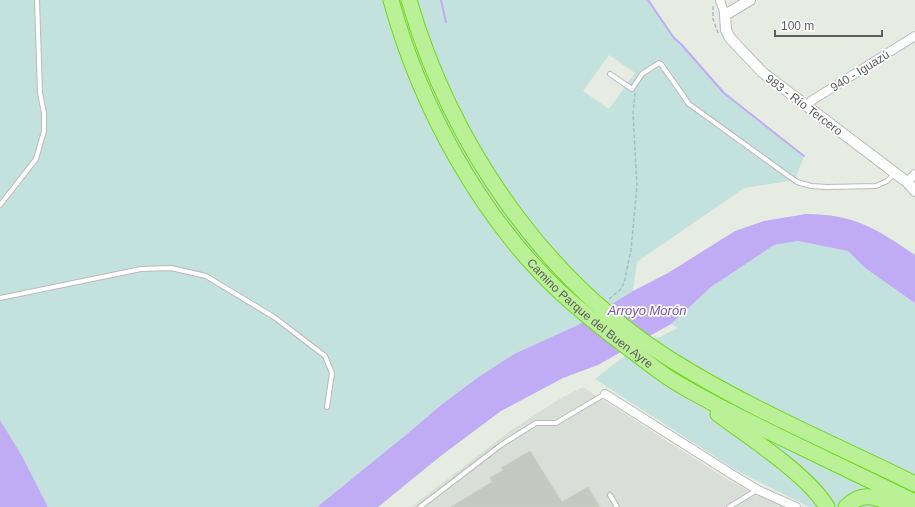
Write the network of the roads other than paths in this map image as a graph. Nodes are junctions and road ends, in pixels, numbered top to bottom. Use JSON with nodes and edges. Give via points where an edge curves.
{"nodes":[{"id":1,"x":37,"y":0,"type":"edge"},
{"id":2,"x":391,"y":0,"type":"edge"},
{"id":3,"x":409,"y":0,"type":"edge"},
{"id":4,"x":720,"y":0,"type":"edge"},
{"id":5,"x":750,"y":0,"type":"edge"},
{"id":6,"x":725,"y":15,"type":"junction"},
{"id":7,"x":915,"y":36,"type":"edge"},
{"id":8,"x":610,"y":74,"type":"dead end"},
{"id":9,"x":806,"y":106,"type":"junction"},
{"id":10,"x":895,"y":173,"type":"junction"},
{"id":11,"x":915,"y":174,"type":"edge"},
{"id":12,"x":907,"y":182,"type":"junction"},
{"id":13,"x":915,"y":191,"type":"edge"},
{"id":14,"x":0,"y":205,"type":"edge"},
{"id":15,"x":0,"y":298,"type":"edge"},
{"id":16,"x":676,"y":383,"type":"junction"},
{"id":17,"x":605,"y":394,"type":"joint"},
{"id":18,"x":327,"y":407,"type":"dead end"},
{"id":19,"x":915,"y":484,"type":"edge"},
{"id":20,"x":758,"y":490,"type":"junction"},
{"id":21,"x":610,"y":494,"type":"dead end"},
{"id":22,"x":915,"y":502,"type":"edge"},
{"id":23,"x":792,"y":506,"type":"edge"},
{"id":24,"x":420,"y":507,"type":"edge"},
{"id":25,"x":617,"y":507,"type":"edge"},
{"id":26,"x":729,"y":507,"type":"edge"},
{"id":27,"x":827,"y":507,"type":"edge"},
{"id":28,"x":846,"y":507,"type":"edge"},
{"id":29,"x":902,"y":507,"type":"edge"}],
"edges":[{"from":1,"to":14,"type":"lane","via":[[44,131],[36,159]]},
{"from":2,"to":16,"type":"highway","name":"Camino Parque del Buen Ayre","via":[[397,23],[436,119],[489,208],[528,258],[559,291],[588,317]]},
{"from":3,"to":19,"type":"highway","name":"Camino Parque del Buen Ayre","via":[[439,82],[471,148],[497,189],[558,266],[602,308],[672,361],[734,396]]},
{"from":4,"to":6,"type":"street","name":"983 - Río Tercero"},
{"from":5,"to":6,"type":"street"},
{"from":6,"to":9,"type":"street","name":"983 - Río Tercero","via":[[726,30],[730,38],[767,77]]},
{"from":7,"to":9,"type":"street","name":"940 - Iguazú"},
{"from":8,"to":10,"type":"lane","via":[[632,89],[642,74],[661,64],[689,104],[800,184],[827,188],[876,186],[887,181]]},
{"from":9,"to":10,"type":"street","name":"983 - Río Tercero"},
{"from":10,"to":12,"type":"street","name":"983 - Río Tercero"},
{"from":11,"to":12,"type":"street"},
{"from":12,"to":13,"type":"street","name":"983 - Río Tercero"},
{"from":15,"to":18,"type":"lane","via":[[141,269],[171,268],[206,276],[274,317],[325,356],[332,372]]},
{"from":16,"to":22,"type":"highway","name":"Camino Parque del Buen Ayre"},
{"from":16,"to":27,"type":"highway","via":[[789,467]]},
{"from":17,"to":20,"type":"street"},
{"from":17,"to":24,"type":"lane","via":[[556,423],[536,423],[501,445]]},
{"from":20,"to":23,"type":"street"},
{"from":20,"to":26,"type":"lane"},
{"from":21,"to":25,"type":"lane"},
{"from":28,"to":29,"type":"highway","via":[[862,496]]}]}
